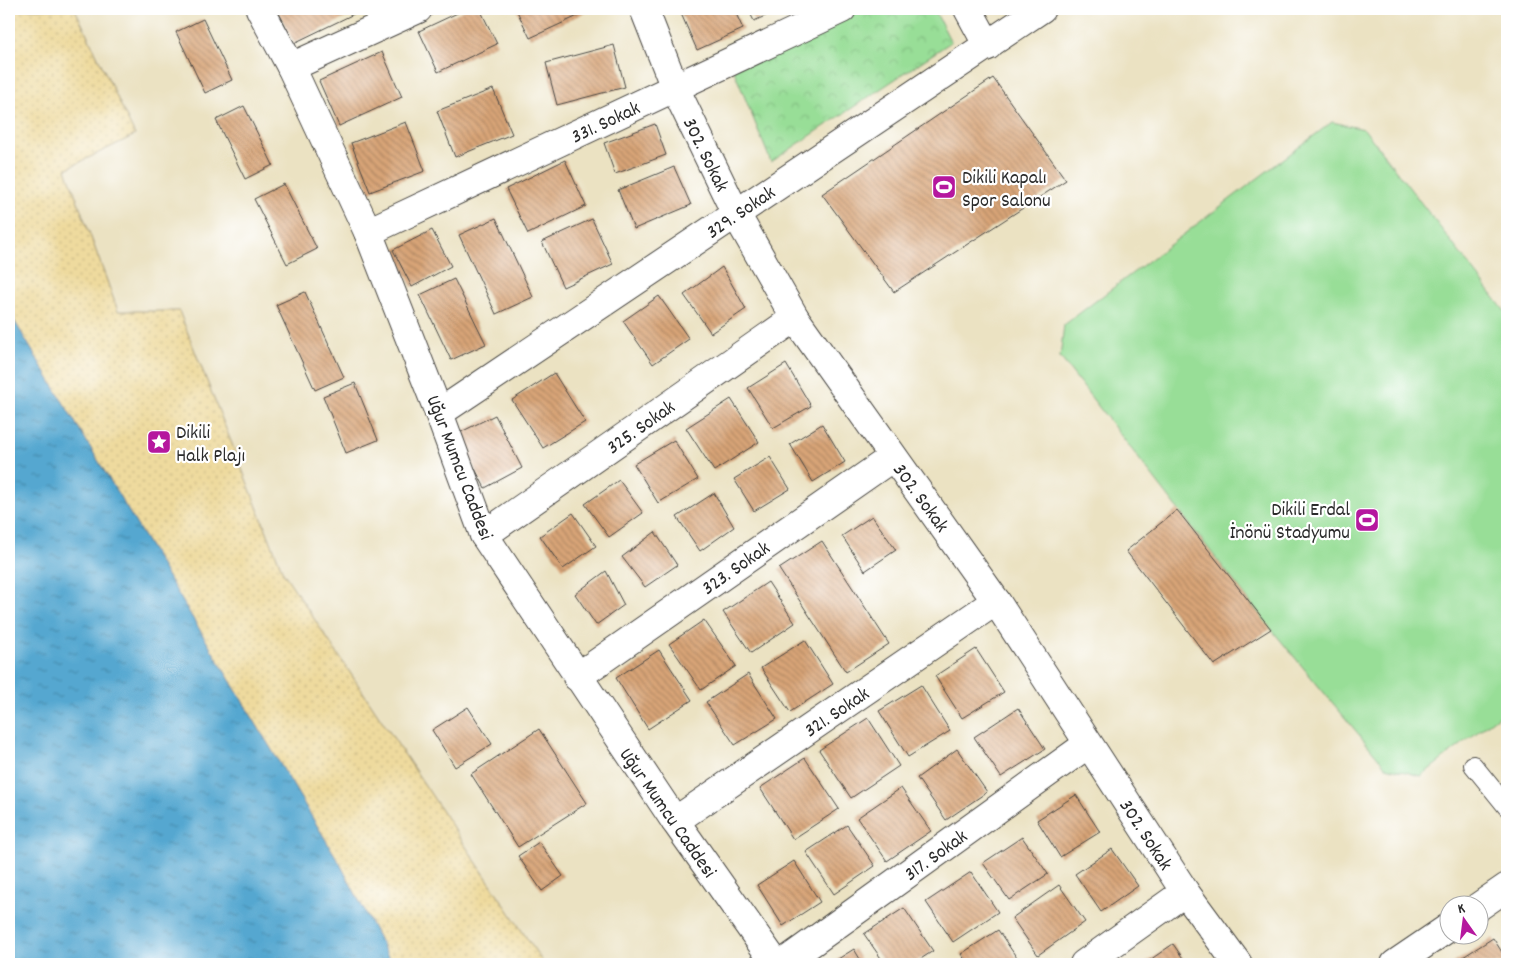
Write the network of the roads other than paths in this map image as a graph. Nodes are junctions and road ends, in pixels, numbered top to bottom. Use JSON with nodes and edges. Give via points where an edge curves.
{"nodes":[{"id":1,"x":260,"y":9,"type":"edge"},
{"id":2,"x":418,"y":9,"type":"edge"},
{"id":3,"x":644,"y":9,"type":"edge"},
{"id":4,"x":842,"y":9,"type":"edge"},
{"id":5,"x":968,"y":9,"type":"edge"},
{"id":6,"x":1041,"y":9,"type":"edge"},
{"id":7,"x":988,"y":46,"type":"junction"},
{"id":8,"x":291,"y":67,"type":"junction"},
{"id":9,"x":675,"y":88,"type":"junction"},
{"id":10,"x":736,"y":214,"type":"junction"},
{"id":11,"x":368,"y":232,"type":"junction"},
{"id":12,"x":796,"y":318,"type":"junction"},
{"id":13,"x":440,"y":413,"type":"junction"},
{"id":14,"x":893,"y":457,"type":"junction"},
{"id":15,"x":484,"y":534,"type":"junction"},
{"id":16,"x":996,"y":601,"type":"junction"},
{"id":17,"x":577,"y":677,"type":"junction"},
{"id":18,"x":1088,"y":744,"type":"junction"},
{"id":19,"x":1473,"y":765,"type":"dead end"},
{"id":20,"x":1507,"y":807,"type":"edge"},
{"id":21,"x":675,"y":822,"type":"junction"},
{"id":22,"x":1507,"y":887,"type":"edge"},
{"id":23,"x":1185,"y":892,"type":"junction"},
{"id":24,"x":1488,"y":900,"type":"edge"},
{"id":25,"x":1438,"y":935,"type":"edge"},
{"id":26,"x":776,"y":964,"type":"edge"},
{"id":27,"x":782,"y":964,"type":"edge"},
{"id":28,"x":1084,"y":964,"type":"edge"},
{"id":29,"x":1238,"y":964,"type":"edge"},
{"id":30,"x":1395,"y":964,"type":"edge"}],
"edges":[{"from":1,"to":8,"type":"street","name":"Uğur Mumcu Caddesi"},
{"from":2,"to":8,"type":"street"},
{"from":3,"to":9,"type":"street","name":"302. Sokak"},
{"from":4,"to":9,"type":"street","name":"331. Sokak"},
{"from":5,"to":7,"type":"street"},
{"from":6,"to":7,"type":"street","name":"329. Sokak"},
{"from":7,"to":10,"type":"street","name":"329. Sokak"},
{"from":8,"to":11,"type":"street","name":"Uğur Mumcu Caddesi"},
{"from":9,"to":10,"type":"street","name":"302. Sokak"},
{"from":9,"to":11,"type":"street","name":"331. Sokak"},
{"from":10,"to":12,"type":"street","name":"302. Sokak"},
{"from":10,"to":13,"type":"street","name":"329. Sokak"},
{"from":11,"to":13,"type":"street","name":"Uğur Mumcu Caddesi"},
{"from":12,"to":14,"type":"street","name":"302. Sokak"},
{"from":12,"to":15,"type":"street","name":"325. Sokak"},
{"from":13,"to":15,"type":"street","name":"Uğur Mumcu Caddesi"},
{"from":14,"to":16,"type":"street","name":"302. Sokak"},
{"from":14,"to":17,"type":"street","name":"323. Sokak"},
{"from":15,"to":17,"type":"street","name":"Uğur Mumcu Caddesi"},
{"from":16,"to":18,"type":"street","name":"302. Sokak"},
{"from":16,"to":21,"type":"street","name":"321. Sokak"},
{"from":17,"to":21,"type":"street","name":"Uğur Mumcu Caddesi"},
{"from":18,"to":23,"type":"street","name":"302. Sokak"},
{"from":18,"to":27,"type":"street","name":"317. Sokak"},
{"from":19,"to":20,"type":"lane"},
{"from":21,"to":26,"type":"street","name":"Uğur Mumcu Caddesi"},
{"from":22,"to":24,"type":"street"},
{"from":23,"to":28,"type":"street"},
{"from":23,"to":29,"type":"street","name":"302. Sokak"},
{"from":25,"to":30,"type":"street"}]}
